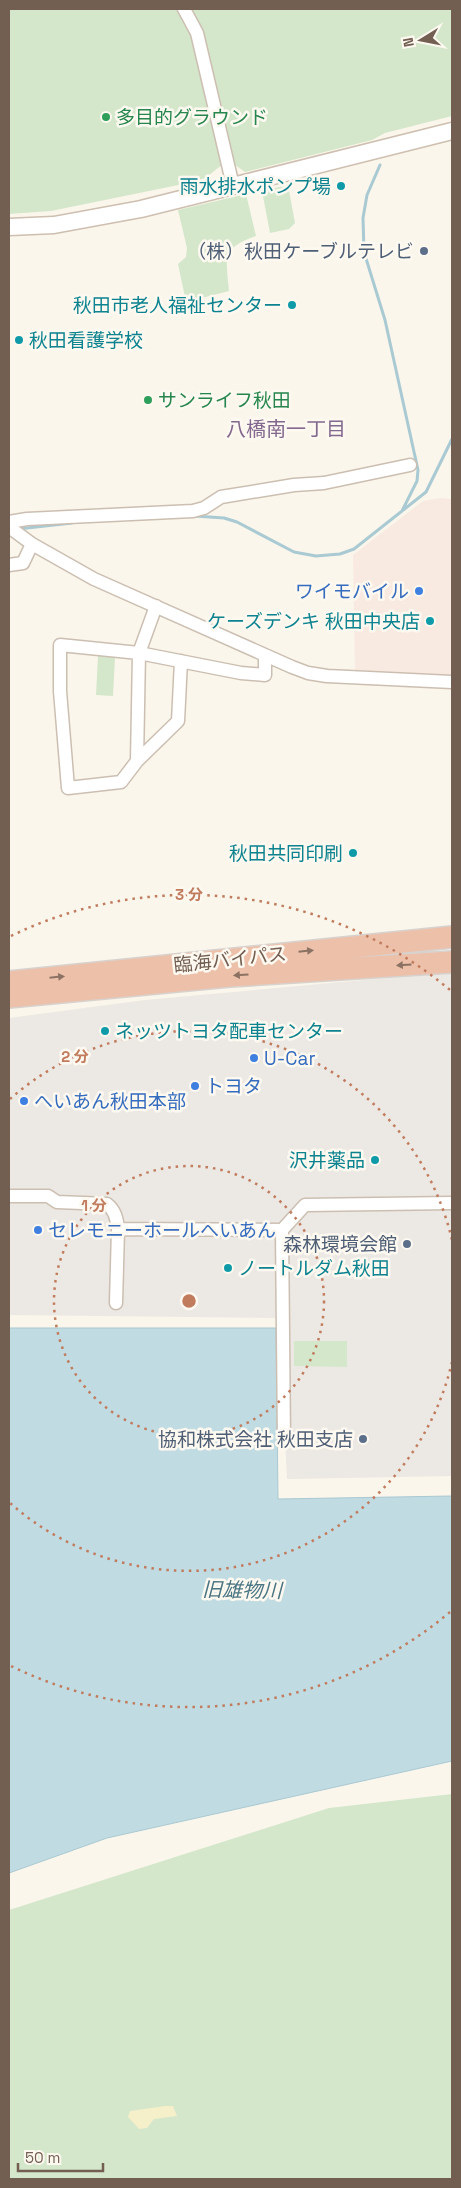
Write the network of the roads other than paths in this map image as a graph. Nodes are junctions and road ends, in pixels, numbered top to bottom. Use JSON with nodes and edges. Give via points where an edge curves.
{"nodes":[{"id":1,"x":184,"y":9,"type":"edge"},
{"id":2,"x":452,"y":131,"type":"edge"},
{"id":3,"x":233,"y":186,"type":"junction"},
{"id":4,"x":9,"y":227,"type":"edge"},
{"id":5,"x":410,"y":465,"type":"dead end"},
{"id":6,"x":12,"y":528,"type":"edge"},
{"id":7,"x":32,"y":544,"type":"junction"},
{"id":8,"x":9,"y":565,"type":"edge"},
{"id":9,"x":156,"y":606,"type":"junction"},
{"id":10,"x":139,"y":653,"type":"junction"},
{"id":11,"x":266,"y":655,"type":"junction"},
{"id":12,"x":181,"y":661,"type":"junction"},
{"id":13,"x":452,"y":682,"type":"edge"},
{"id":14,"x":137,"y":761,"type":"junction"},
{"id":15,"x":452,"y":937,"type":"edge"},
{"id":16,"x":452,"y":962,"type":"edge"},
{"id":17,"x":9,"y":982,"type":"edge"},
{"id":18,"x":9,"y":997,"type":"edge"},
{"id":19,"x":9,"y":1196,"type":"edge"},
{"id":20,"x":452,"y":1202,"type":"edge"},
{"id":21,"x":118,"y":1229,"type":"junction"},
{"id":22,"x":282,"y":1230,"type":"junction"},
{"id":23,"x":116,"y":1303,"type":"dead end"},
{"id":24,"x":284,"y":1442,"type":"dead end"}],
"edges":[{"from":1,"to":3,"type":"street","via":[[197,33]]},
{"from":2,"to":3,"type":"street"},
{"from":3,"to":4,"type":"street","via":[[141,210],[54,225]]},
{"from":5,"to":6,"type":"street","via":[[324,483],[221,497],[193,511],[27,519]]},
{"from":6,"to":7,"type":"street"},
{"from":7,"to":8,"type":"street","via":[[23,562]]},
{"from":7,"to":9,"type":"street","via":[[94,579]]},
{"from":9,"to":10,"type":"street"},
{"from":9,"to":11,"type":"street"},
{"from":10,"to":12,"type":"street"},
{"from":10,"to":14,"type":"street"},
{"from":10,"to":14,"type":"street","via":[[60,645],[60,691],[68,788],[121,782]]},
{"from":11,"to":12,"type":"street","via":[[265,675]]},
{"from":11,"to":13,"type":"street","via":[[308,673],[327,676]]},
{"from":12,"to":14,"type":"street","via":[[178,721]]},
{"from":17,"to":15,"type":"highway","name":"臨海バイパス","one_way":true},
{"from":16,"to":18,"type":"highway","name":"臨海バイパス","one_way":true,"via":[[230,976]]},
{"from":19,"to":21,"type":"street","via":[[48,1196],[57,1202],[107,1204],[115,1214]]},
{"from":20,"to":22,"type":"street","via":[[305,1205]]},
{"from":21,"to":22,"type":"street"},
{"from":21,"to":23,"type":"street"},
{"from":22,"to":24,"type":"street"}]}
